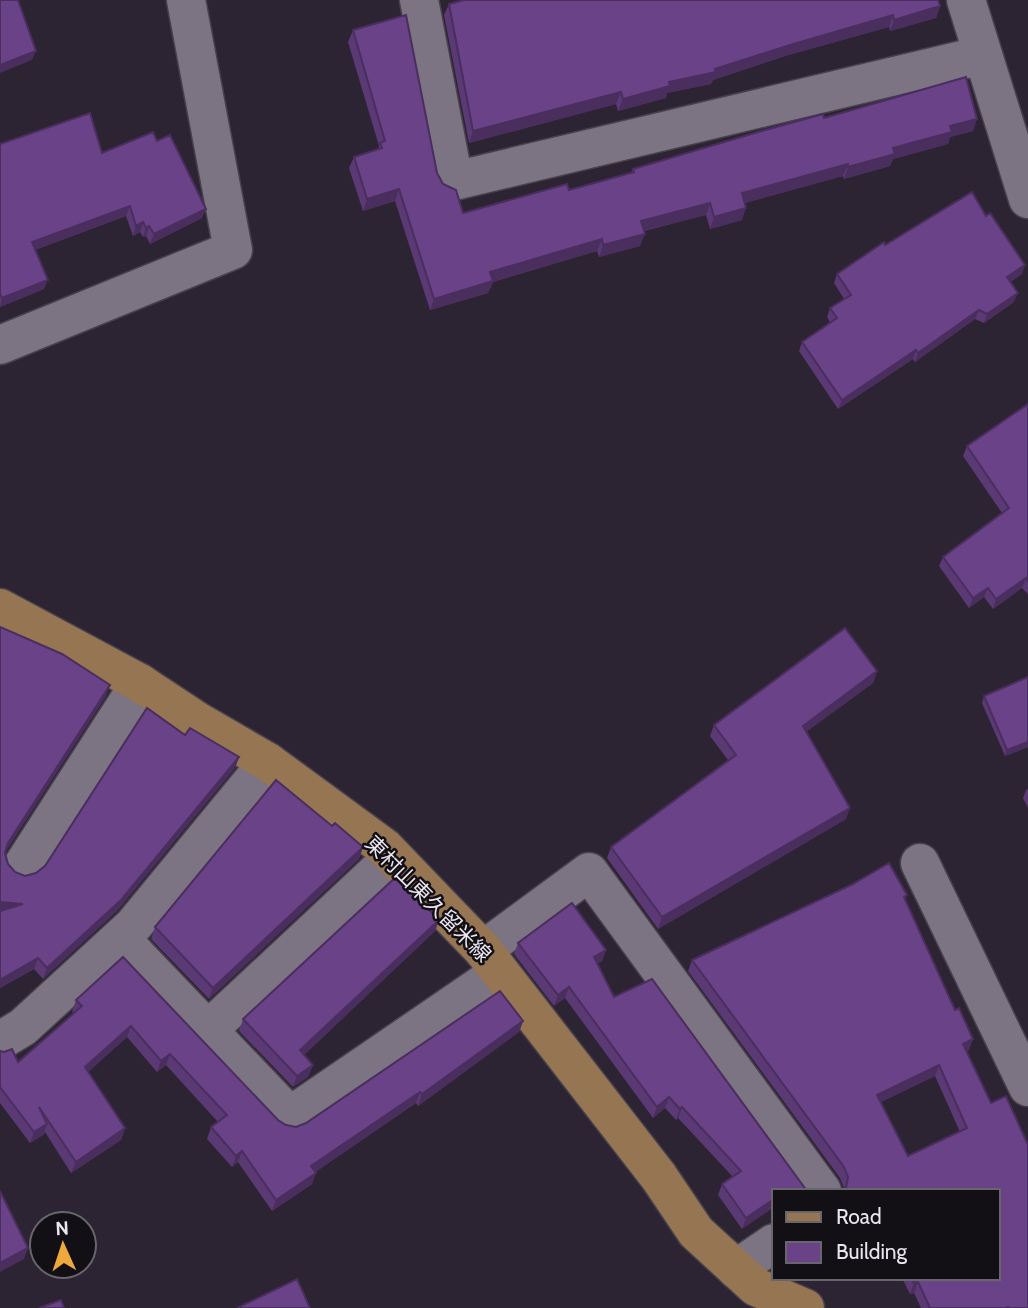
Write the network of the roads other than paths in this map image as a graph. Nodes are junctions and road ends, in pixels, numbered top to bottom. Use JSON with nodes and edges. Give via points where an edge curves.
{"nodes":[{"id":1,"x":186,"y":0,"type":"edge"},
{"id":2,"x":419,"y":0,"type":"edge"},
{"id":3,"x":966,"y":0,"type":"edge"},
{"id":4,"x":983,"y":55,"type":"junction"},
{"id":5,"x":1028,"y":199,"type":"edge"},
{"id":6,"x":0,"y":345,"type":"edge"},
{"id":7,"x":0,"y":608,"type":"edge"},
{"id":8,"x":140,"y":683,"type":"junction"},
{"id":9,"x":268,"y":762,"type":"junction"},
{"id":10,"x":393,"y":857,"type":"junction"},
{"id":11,"x":920,"y":863,"type":"dead end"},
{"id":12,"x":23,"y":865,"type":"dead end"},
{"id":13,"x":120,"y":938,"type":"junction"},
{"id":14,"x":491,"y":962,"type":"junction"},
{"id":15,"x":208,"y":1030,"type":"junction"},
{"id":16,"x":0,"y":1041,"type":"edge"},
{"id":17,"x":1028,"y":1087,"type":"edge"},
{"id":18,"x":821,"y":1189,"type":"edge"},
{"id":19,"x":772,"y":1244,"type":"edge"},
{"id":20,"x":736,"y":1269,"type":"junction"},
{"id":21,"x":805,"y":1308,"type":"edge"}],
"edges":[{"from":1,"to":6,"type":"street","via":[[233,250]]},
{"from":2,"to":4,"type":"street","via":[[454,181]]},
{"from":3,"to":4,"type":"street"},
{"from":4,"to":5,"type":"street"},
{"from":7,"to":8,"type":"main road","name":"東村山東久留米線"},
{"from":8,"to":9,"type":"main road","name":"東村山東久留米線"},
{"from":8,"to":12,"type":"street"},
{"from":9,"to":10,"type":"main road","name":"東村山東久留米線"},
{"from":9,"to":13,"type":"street"},
{"from":10,"to":14,"type":"main road","name":"東村山東久留米線"},
{"from":10,"to":15,"type":"street"},
{"from":11,"to":17,"type":"street"},
{"from":13,"to":15,"type":"street"},
{"from":13,"to":16,"type":"street","via":[[23,1027]]},
{"from":14,"to":15,"type":"street","via":[[290,1116]]},
{"from":14,"to":18,"type":"street","via":[[589,872]]},
{"from":14,"to":20,"type":"main road","name":"東村山東久留米線","via":[[659,1177],[696,1232]]},
{"from":19,"to":20,"type":"street"},
{"from":20,"to":21,"type":"main road","name":"東村山東久留米線","via":[[756,1287]]}]}
